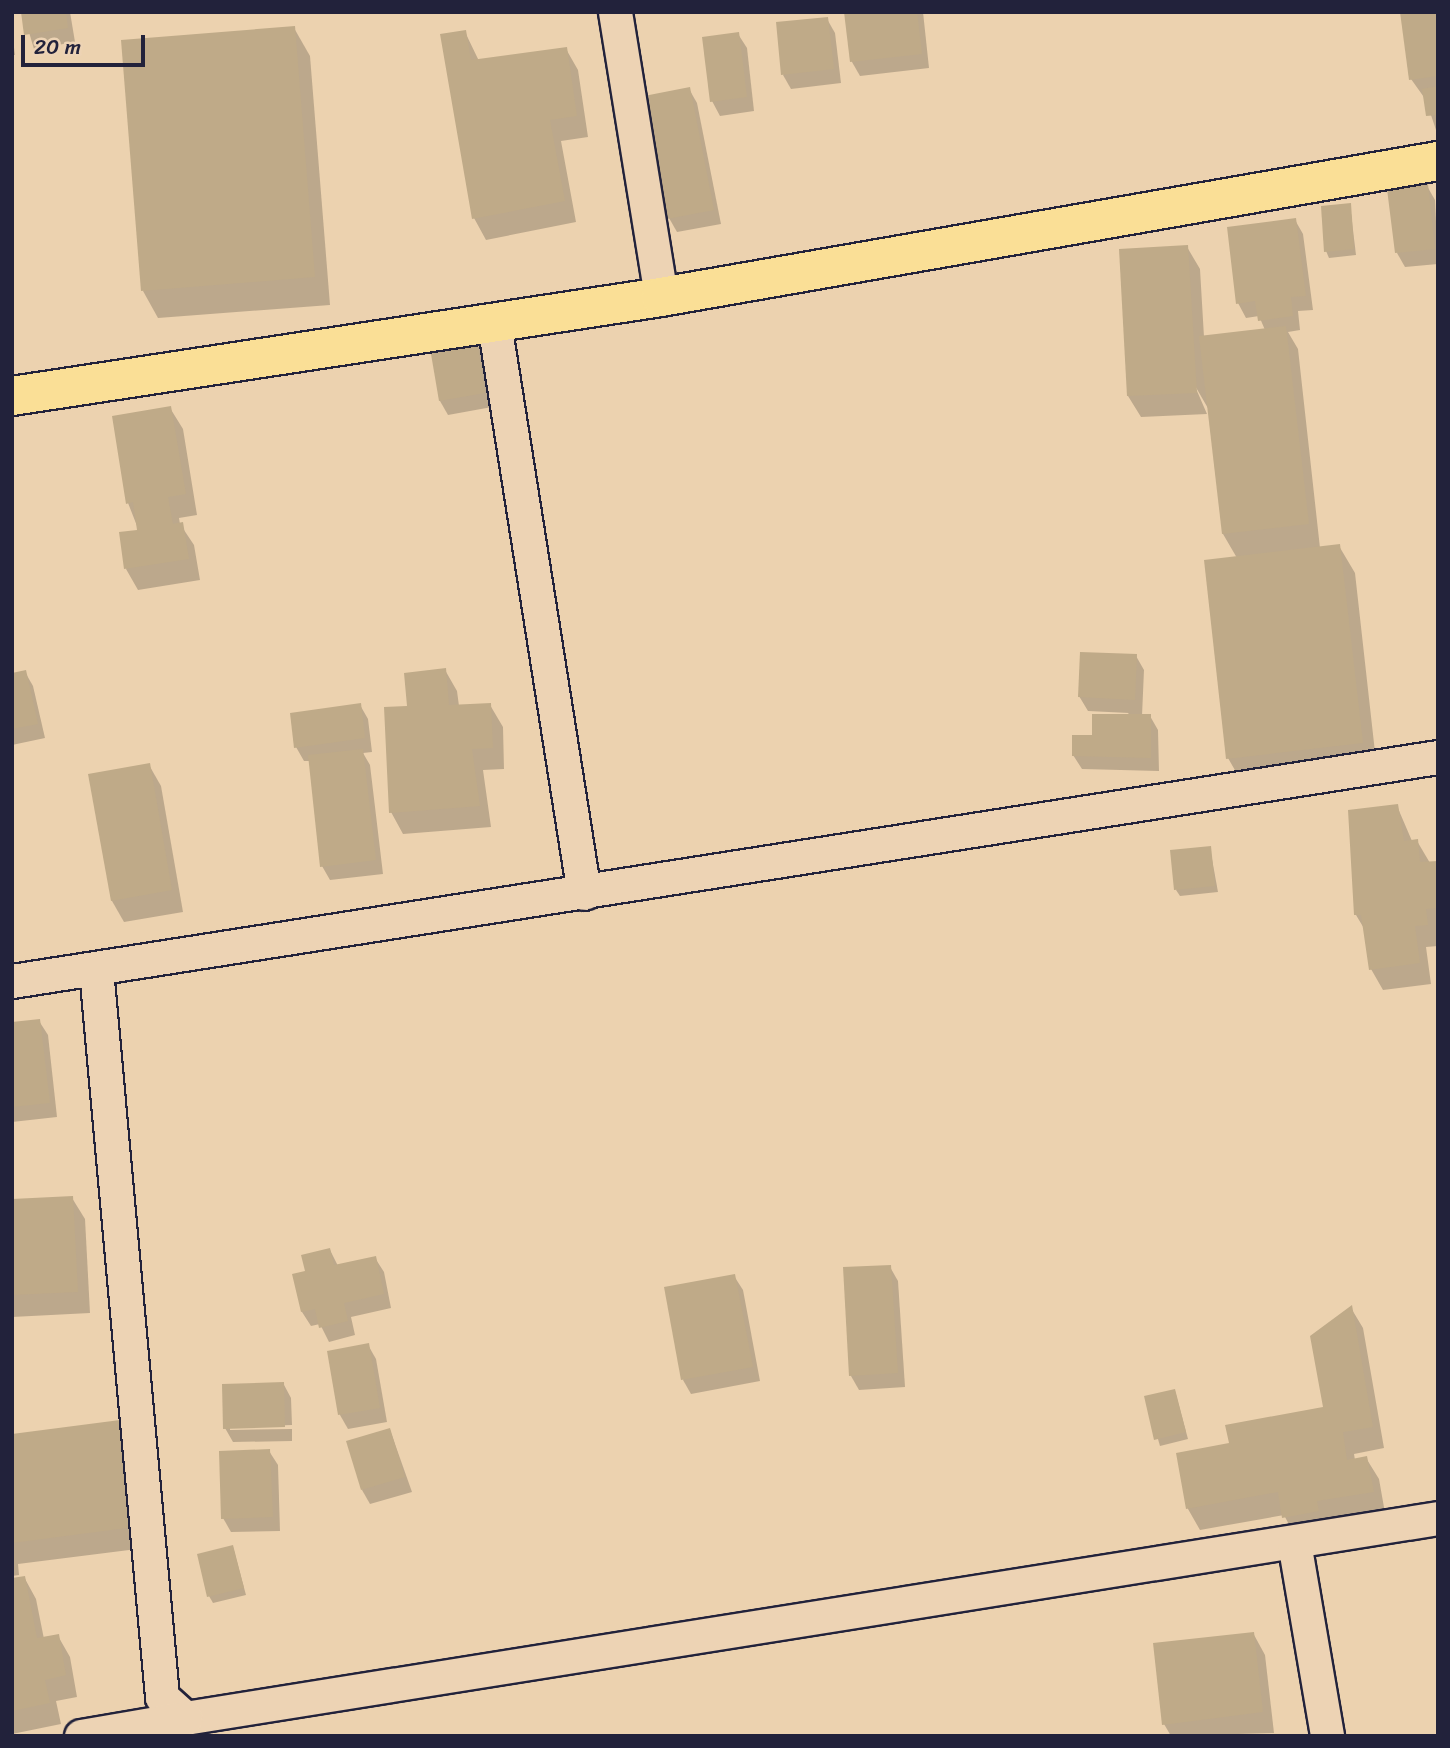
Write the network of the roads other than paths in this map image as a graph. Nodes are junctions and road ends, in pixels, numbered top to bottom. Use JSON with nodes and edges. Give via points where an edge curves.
{"nodes":[{"id":1,"x":615,"y":12,"type":"edge"},
{"id":2,"x":1438,"y":161,"type":"edge"},
{"id":3,"x":660,"y":297,"type":"junction"},
{"id":4,"x":494,"y":323,"type":"junction"},
{"id":5,"x":12,"y":396,"type":"edge"},
{"id":6,"x":1438,"y":757,"type":"edge"},
{"id":7,"x":584,"y":893,"type":"junction"},
{"id":8,"x":96,"y":970,"type":"junction"},
{"id":9,"x":12,"y":981,"type":"edge"},
{"id":10,"x":1438,"y":1518,"type":"edge"},
{"id":11,"x":1294,"y":1542,"type":"junction"},
{"id":12,"x":185,"y":1718,"type":"junction"},
{"id":13,"x":81,"y":1736,"type":"edge"},
{"id":14,"x":1327,"y":1736,"type":"edge"}],
"edges":[{"from":1,"to":3,"type":"street"},
{"from":2,"to":3,"type":"highway"},
{"from":3,"to":4,"type":"highway"},
{"from":4,"to":5,"type":"highway"},
{"from":4,"to":7,"type":"street"},
{"from":6,"to":7,"type":"street"},
{"from":7,"to":8,"type":"street"},
{"from":8,"to":9,"type":"street"},
{"from":8,"to":12,"type":"street","via":[[162,1698]]},
{"from":10,"to":11,"type":"street"},
{"from":11,"to":12,"type":"street"},
{"from":11,"to":14,"type":"street"},
{"from":12,"to":13,"type":"street"}]}
